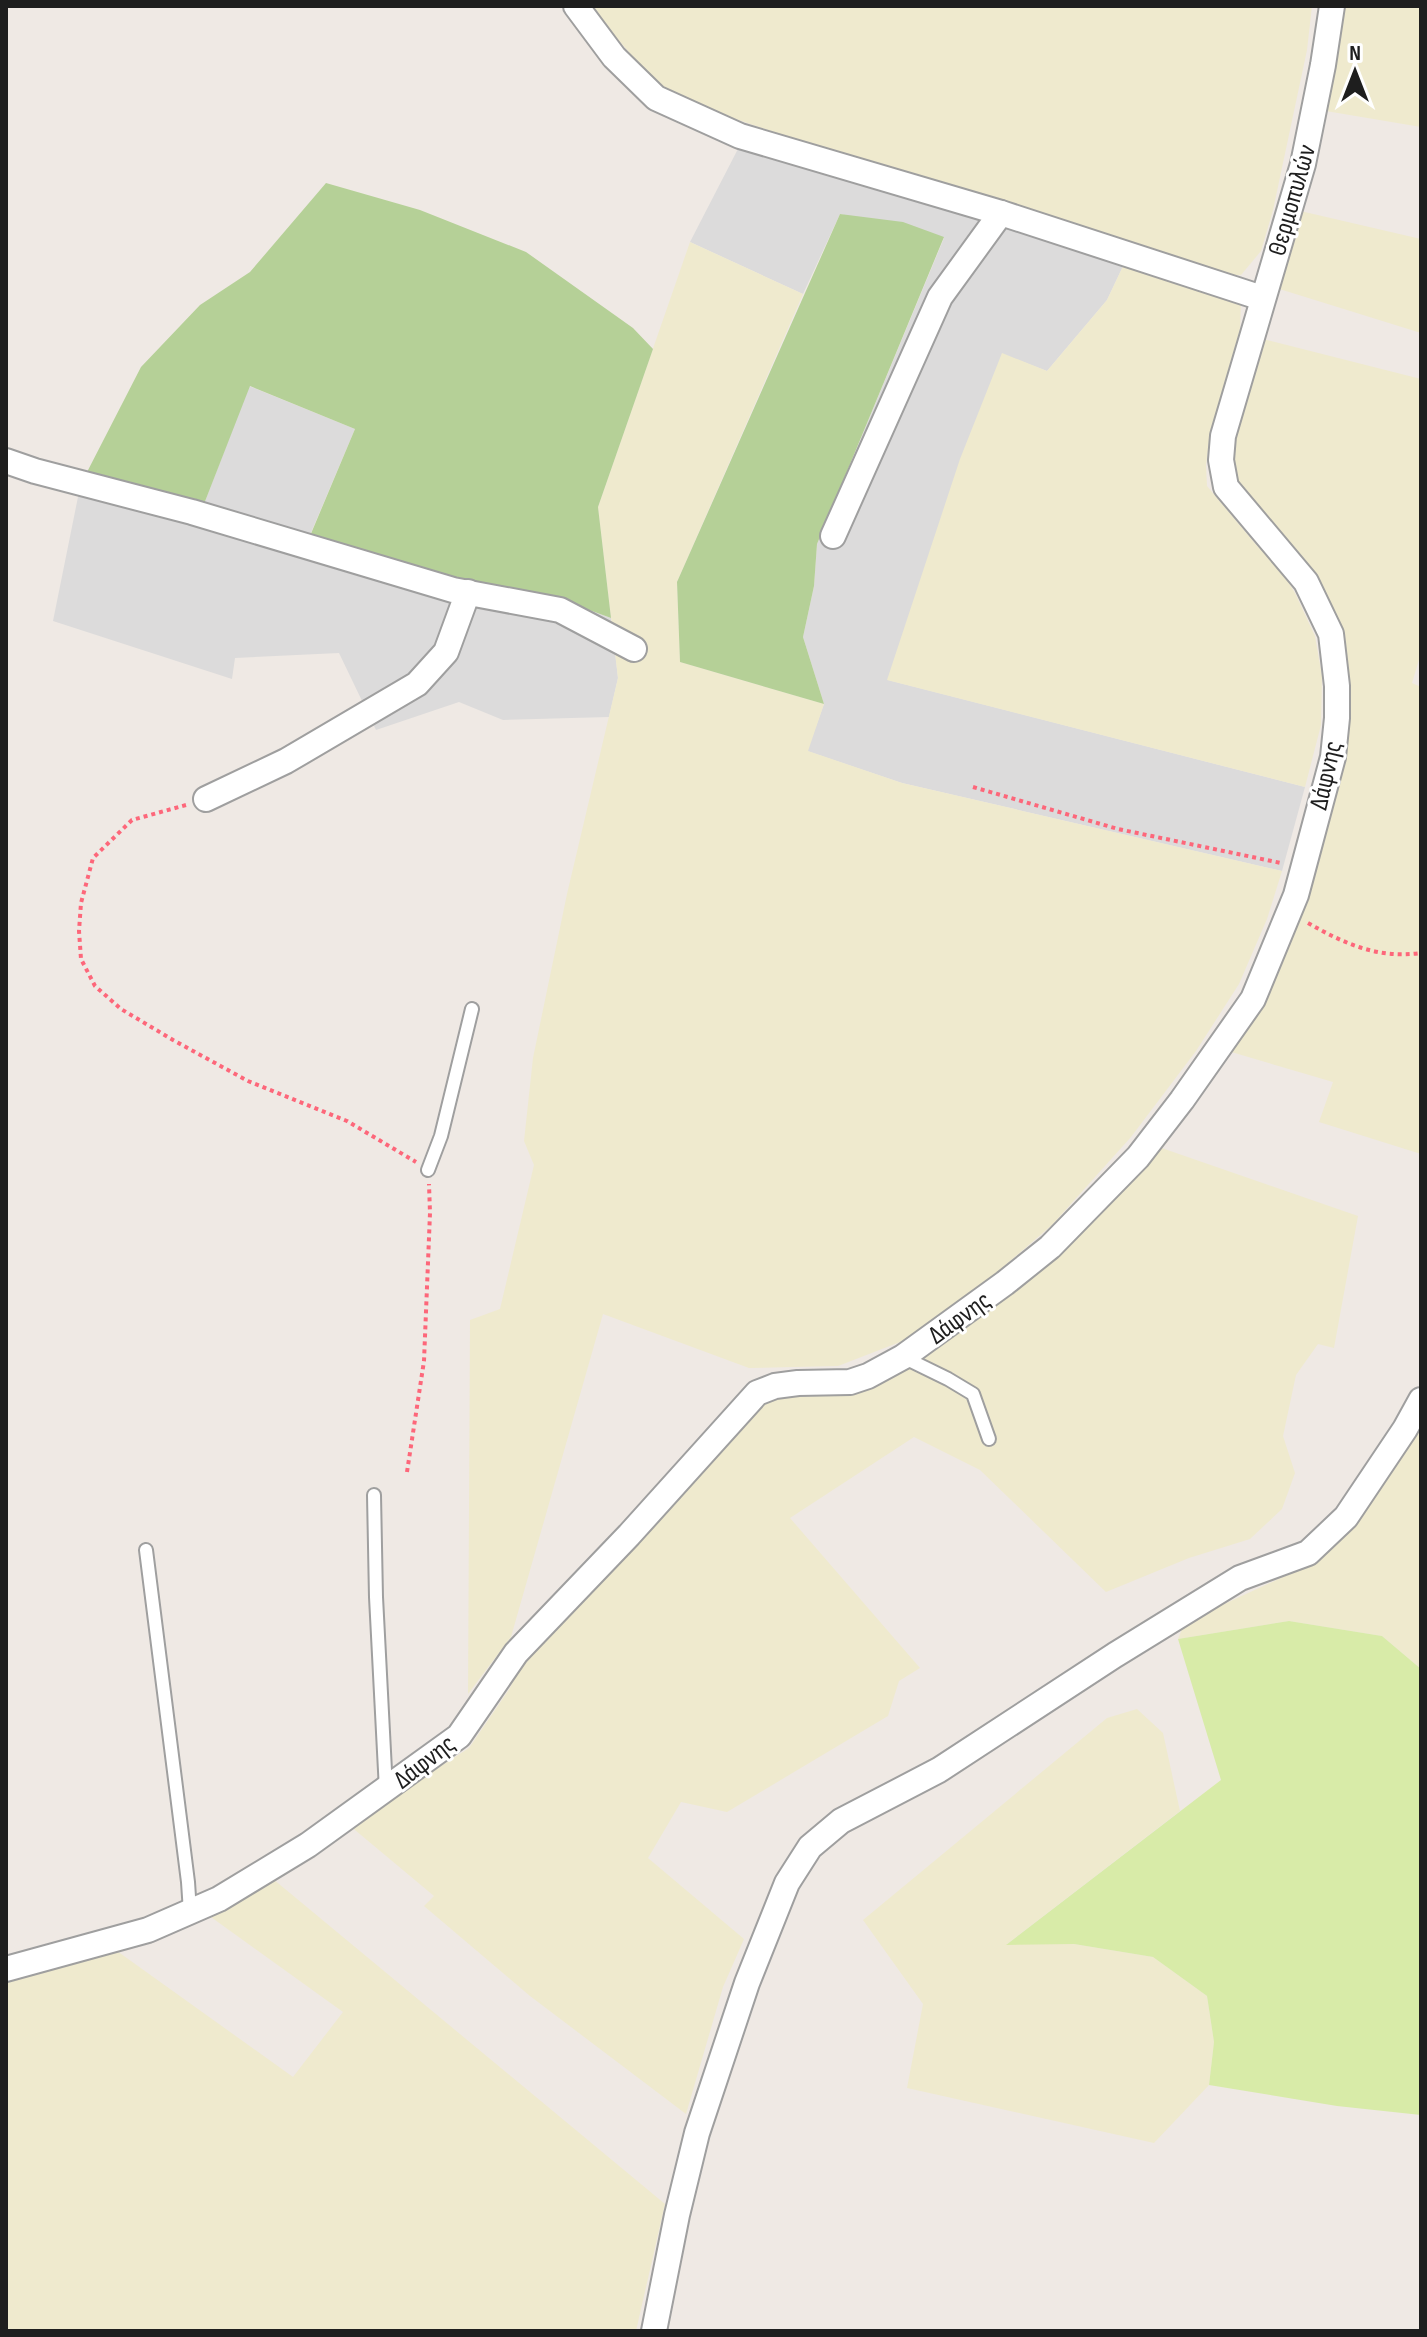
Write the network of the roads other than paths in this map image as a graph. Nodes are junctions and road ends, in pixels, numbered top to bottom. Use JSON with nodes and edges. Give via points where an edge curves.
{"nodes":[{"id":1,"x":576,"y":6,"type":"edge"},
{"id":2,"x":1332,"y":6,"type":"edge"},
{"id":3,"x":1001,"y":213,"type":"junction"},
{"id":4,"x":1262,"y":298,"type":"junction"},
{"id":5,"x":6,"y":461,"type":"edge"},
{"id":6,"x":833,"y":536,"type":"dead end"},
{"id":7,"x":468,"y":592,"type":"junction"},
{"id":8,"x":634,"y":649,"type":"dead end"},
{"id":9,"x":206,"y":799,"type":"road end"},
{"id":10,"x":472,"y":1009,"type":"dead end"},
{"id":11,"x":428,"y":1170,"type":"road end"},
{"id":12,"x":903,"y":1357,"type":"junction"},
{"id":13,"x":1421,"y":1400,"type":"edge"},
{"id":14,"x":989,"y":1439,"type":"dead end"},
{"id":15,"x":374,"y":1495,"type":"dead end"},
{"id":16,"x":146,"y":1550,"type":"dead end"},
{"id":17,"x":386,"y":1790,"type":"junction"},
{"id":18,"x":190,"y":1912,"type":"junction"},
{"id":19,"x":6,"y":1969,"type":"edge"},
{"id":20,"x":654,"y":2331,"type":"edge"}],
"edges":[{"from":1,"to":3,"type":"street","via":[[614,57],[656,98],[740,136]]},
{"from":2,"to":4,"type":"street","name":"Θερμοπυλών","via":[[1303,164]]},
{"from":3,"to":4,"type":"street"},
{"from":3,"to":6,"type":"street","via":[[940,297]]},
{"from":4,"to":12,"type":"street","name":"Δάφνης","via":[[1223,436],[1226,487],[1306,582],[1331,634],[1337,686],[1333,757],[1296,895],[1253,999],[1138,1157],[1050,1247]]},
{"from":5,"to":7,"type":"street"},
{"from":7,"to":8,"type":"street","via":[[560,610]]},
{"from":7,"to":9,"type":"street","via":[[446,652],[417,684],[286,761]]},
{"from":10,"to":11,"type":"lane"},
{"from":12,"to":14,"type":"lane","via":[[973,1394]]},
{"from":12,"to":17,"type":"street","name":"Δάφνης","via":[[850,1382],[798,1383],[757,1393],[516,1653],[459,1736]]},
{"from":13,"to":20,"type":"street","via":[[1346,1517],[1308,1553],[1240,1578],[1199,1602],[939,1770],[841,1821],[810,1847],[787,1883],[747,1983],[697,2133]]},
{"from":15,"to":17,"type":"lane"},
{"from":16,"to":18,"type":"lane"},
{"from":17,"to":18,"type":"street","name":"Δάφνης","via":[[308,1845]]},
{"from":18,"to":19,"type":"street","name":"Δάφνης","via":[[148,1930]]}]}
